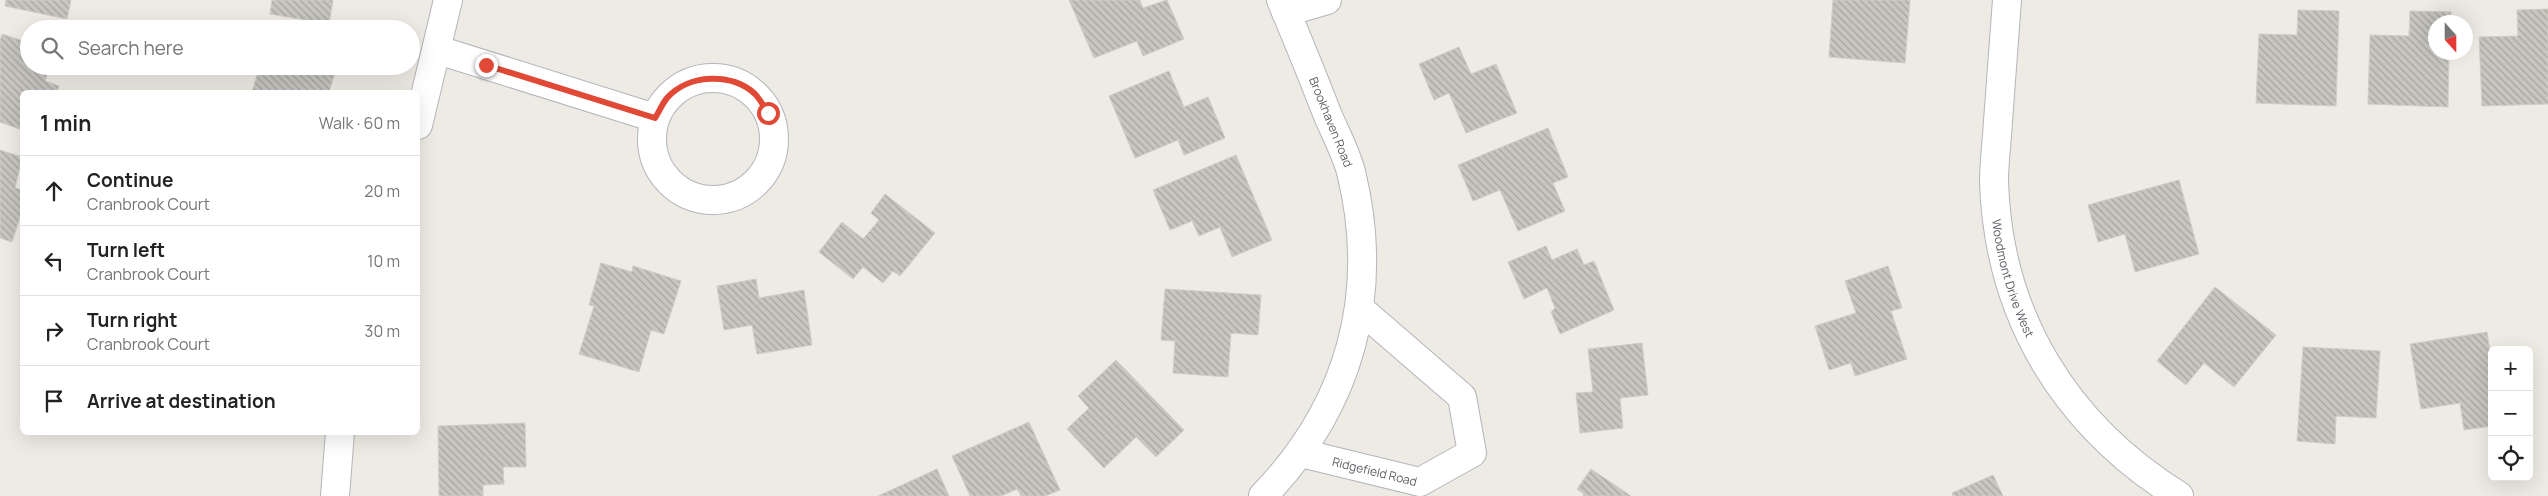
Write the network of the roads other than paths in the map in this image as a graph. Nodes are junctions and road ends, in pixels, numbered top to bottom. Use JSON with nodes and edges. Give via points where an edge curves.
{"nodes":[{"id":1,"x":448,"y":0,"type":"edge"},
{"id":2,"x":1327,"y":0,"type":"edge"},
{"id":3,"x":2007,"y":0,"type":"edge"},
{"id":4,"x":1283,"y":6,"type":"edge"},
{"id":5,"x":438,"y":50,"type":"junction"},
{"id":6,"x":420,"y":118,"type":"edge"},
{"id":7,"x":655,"y":118,"type":"junction"},
{"id":8,"x":1359,"y":308,"type":"junction"},
{"id":9,"x":340,"y":435,"type":"edge"},
{"id":10,"x":1301,"y":453,"type":"junction"},
{"id":11,"x":335,"y":496,"type":"edge"},
{"id":12,"x":1263,"y":496,"type":"edge"},
{"id":13,"x":2179,"y":496,"type":"edge"}],
"edges":[{"from":1,"to":5,"type":"street"},
{"from":2,"to":4,"type":"street"},
{"from":3,"to":13,"type":"street","name":"Woodmont Drive West","via":[[1994,180],[2000,245],[2012,295],[2027,331],[2066,395],[2120,453]]},
{"from":4,"to":8,"type":"street","name":"Brookhaven Road","via":[[1351,170],[1362,230],[1363,286]]},
{"from":5,"to":6,"type":"street"},
{"from":5,"to":7,"type":"street"},
{"from":7,"to":7,"type":"street","via":[[651,141],[657,165],[671,184],[692,196],[716,200],[739,194],[758,180],[771,159],[774,136],[768,113],[754,93],[734,81],[710,78],[687,83],[668,98]]},
{"from":8,"to":10,"type":"street","name":"Brookhaven Road","via":[[1354,341],[1333,400]]},
{"from":8,"to":10,"type":"street","name":"Ridgefield Road","via":[[1462,396],[1472,453],[1420,482]]},
{"from":9,"to":11,"type":"street"},
{"from":10,"to":12,"type":"street"}]}
